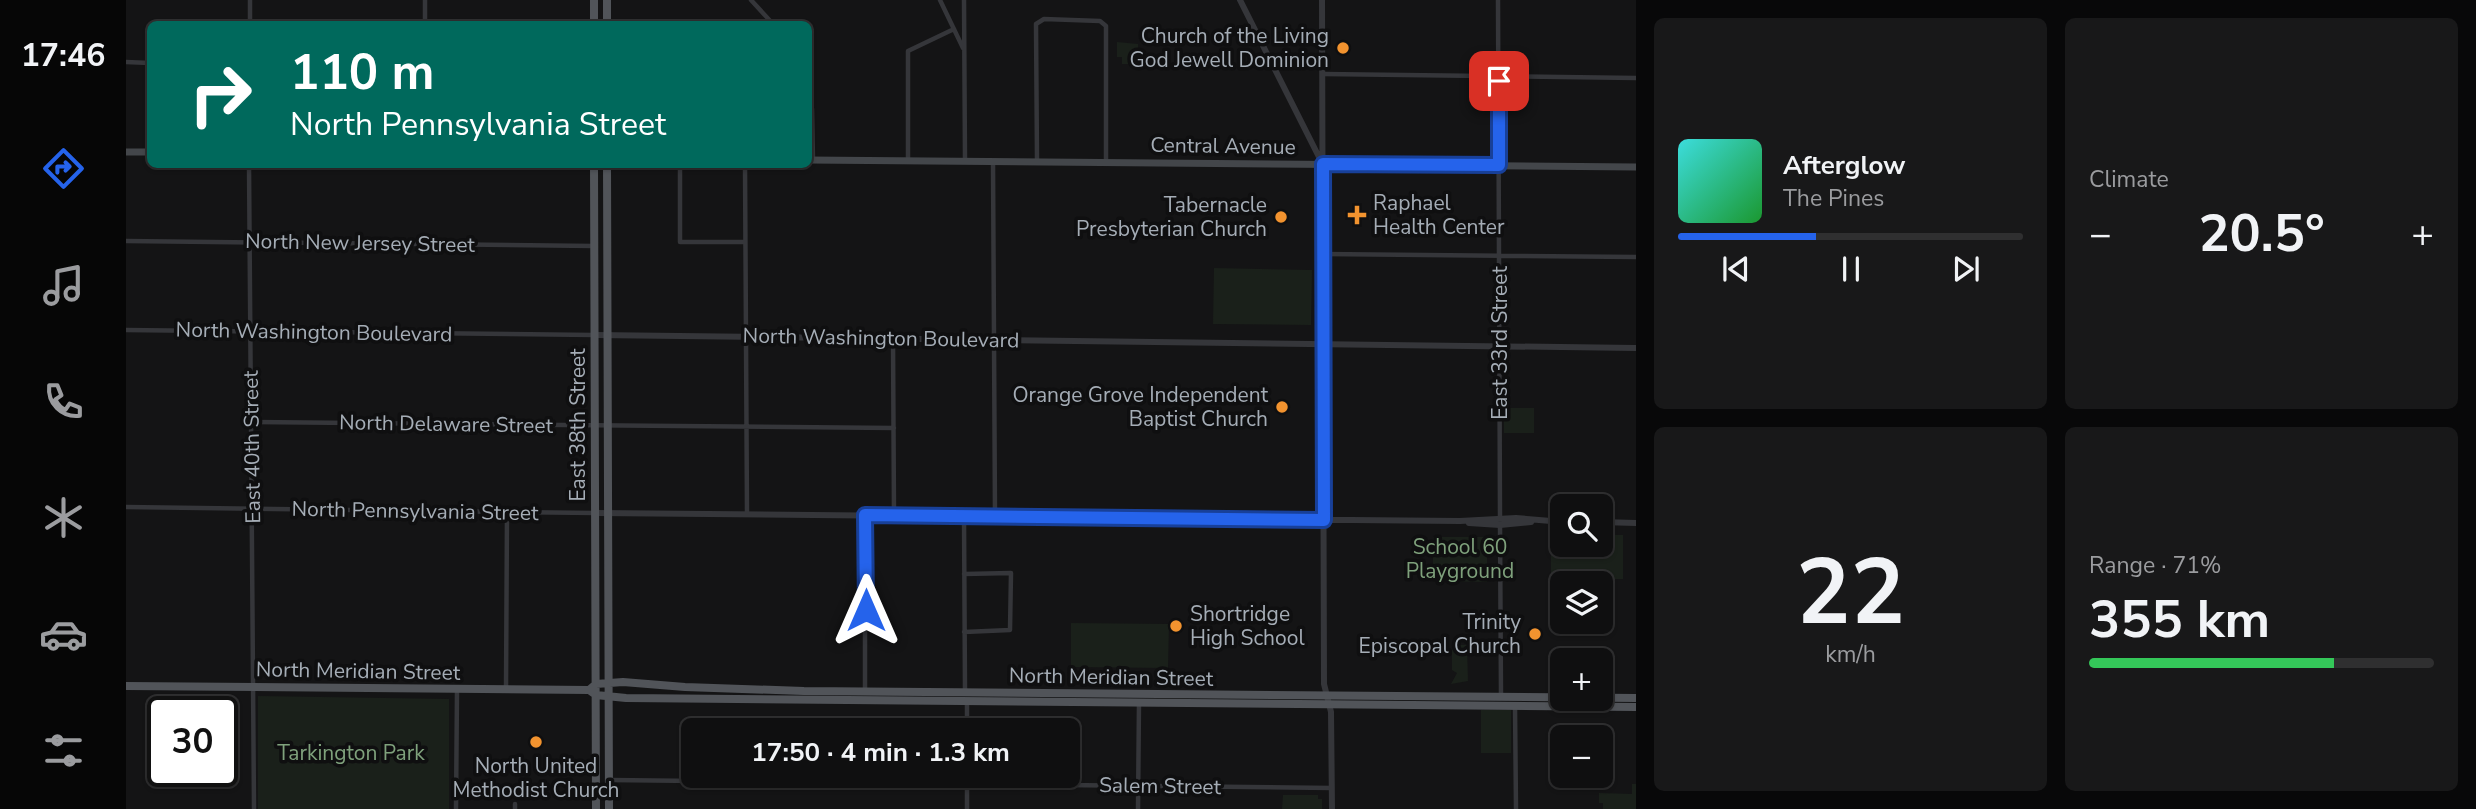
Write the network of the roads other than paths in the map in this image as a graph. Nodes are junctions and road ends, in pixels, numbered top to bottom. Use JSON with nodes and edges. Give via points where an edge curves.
{"nodes":[{"id":1,"x":250,"y":0,"type":"edge"},
{"id":2,"x":425,"y":0,"type":"edge"},
{"id":3,"x":594,"y":0,"type":"edge"},
{"id":4,"x":607,"y":0,"type":"edge"},
{"id":5,"x":751,"y":0,"type":"edge"},
{"id":6,"x":940,"y":0,"type":"edge"},
{"id":7,"x":964,"y":0,"type":"edge"},
{"id":8,"x":1240,"y":0,"type":"edge"},
{"id":9,"x":1322,"y":0,"type":"edge"},
{"id":10,"x":1498,"y":0,"type":"edge"},
{"id":11,"x":250,"y":21,"type":"edge"},
{"id":12,"x":425,"y":21,"type":"edge"},
{"id":13,"x":594,"y":21,"type":"edge"},
{"id":14,"x":607,"y":21,"type":"edge"},
{"id":15,"x":769,"y":21,"type":"edge"},
{"id":16,"x":954,"y":29,"type":"junction"},
{"id":17,"x":964,"y":52,"type":"junction"},
{"id":18,"x":126,"y":62,"type":"edge"},
{"id":19,"x":147,"y":62,"type":"edge"},
{"id":20,"x":1323,"y":74,"type":"junction"},
{"id":21,"x":1499,"y":76,"type":"junction"},
{"id":22,"x":1636,"y":78,"type":"edge"},
{"id":23,"x":126,"y":152,"type":"edge"},
{"id":24,"x":147,"y":152,"type":"edge"},
{"id":25,"x":812,"y":160,"type":"edge"},
{"id":26,"x":908,"y":160,"type":"junction"},
{"id":27,"x":965,"y":160,"type":"junction"},
{"id":28,"x":993,"y":161,"type":"junction"},
{"id":29,"x":1037,"y":161,"type":"junction"},
{"id":30,"x":1106,"y":162,"type":"junction"},
{"id":31,"x":1323,"y":164,"type":"junction"},
{"id":32,"x":1499,"y":165,"type":"junction"},
{"id":33,"x":1636,"y":167,"type":"edge"},
{"id":34,"x":249,"y":168,"type":"edge"},
{"id":35,"x":594,"y":168,"type":"edge"},
{"id":36,"x":607,"y":168,"type":"edge"},
{"id":37,"x":680,"y":168,"type":"edge"},
{"id":38,"x":746,"y":168,"type":"edge"},
{"id":39,"x":126,"y":241,"type":"edge"},
{"id":40,"x":249,"y":242,"type":"junction"},
{"id":41,"x":745,"y":242,"type":"junction"},
{"id":42,"x":595,"y":246,"type":"junction"},
{"id":43,"x":1323,"y":254,"type":"junction"},
{"id":44,"x":1500,"y":256,"type":"junction"},
{"id":45,"x":1636,"y":257,"type":"edge"},
{"id":46,"x":126,"y":330,"type":"edge"},
{"id":47,"x":250,"y":331,"type":"junction"},
{"id":48,"x":595,"y":335,"type":"junction"},
{"id":49,"x":608,"y":335,"type":"junction"},
{"id":50,"x":746,"y":337,"type":"junction"},
{"id":51,"x":893,"y":337,"type":"junction"},
{"id":52,"x":994,"y":339,"type":"junction"},
{"id":53,"x":1323,"y":344,"type":"junction"},
{"id":54,"x":1500,"y":347,"type":"junction"},
{"id":55,"x":1636,"y":348,"type":"edge"},
{"id":56,"x":250,"y":422,"type":"junction"},
{"id":57,"x":595,"y":426,"type":"junction"},
{"id":58,"x":608,"y":426,"type":"junction"},
{"id":59,"x":747,"y":428,"type":"junction"},
{"id":60,"x":894,"y":428,"type":"junction"},
{"id":61,"x":126,"y":507,"type":"edge"},
{"id":62,"x":251,"y":509,"type":"junction"},
{"id":63,"x":507,"y":512,"type":"junction"},
{"id":64,"x":596,"y":513,"type":"junction"},
{"id":65,"x":609,"y":513,"type":"junction"},
{"id":66,"x":747,"y":514,"type":"junction"},
{"id":67,"x":865,"y":515,"type":"junction"},
{"id":68,"x":894,"y":516,"type":"junction"},
{"id":69,"x":964,"y":516,"type":"junction"},
{"id":70,"x":995,"y":517,"type":"junction"},
{"id":71,"x":1324,"y":520,"type":"junction"},
{"id":72,"x":1500,"y":522,"type":"junction"},
{"id":73,"x":1550,"y":522,"type":"edge"},
{"id":74,"x":1613,"y":522,"type":"edge"},
{"id":75,"x":1636,"y":523,"type":"edge"},
{"id":76,"x":964,"y":574,"type":"junction"},
{"id":77,"x":964,"y":632,"type":"junction"},
{"id":78,"x":609,"y":684,"type":"junction"},
{"id":79,"x":126,"y":685,"type":"edge"},
{"id":80,"x":253,"y":687,"type":"junction"},
{"id":81,"x":457,"y":689,"type":"junction"},
{"id":82,"x":506,"y":690,"type":"junction"},
{"id":83,"x":594,"y":690,"type":"junction"},
{"id":84,"x":865,"y":691,"type":"junction"},
{"id":85,"x":609,"y":696,"type":"junction"},
{"id":86,"x":966,"y":696,"type":"junction"},
{"id":87,"x":1501,"y":698,"type":"junction"},
{"id":88,"x":1636,"y":698,"type":"edge"},
{"id":89,"x":1328,"y":699,"type":"junction"},
{"id":90,"x":1139,"y":701,"type":"junction"},
{"id":91,"x":1516,"y":705,"type":"junction"},
{"id":92,"x":1636,"y":706,"type":"edge"},
{"id":93,"x":967,"y":718,"type":"edge"},
{"id":94,"x":610,"y":780,"type":"junction"},
{"id":95,"x":681,"y":781,"type":"edge"},
{"id":96,"x":1080,"y":785,"type":"edge"},
{"id":97,"x":1138,"y":786,"type":"junction"},
{"id":98,"x":967,"y":788,"type":"edge"},
{"id":99,"x":1332,"y":788,"type":"junction"},
{"id":100,"x":254,"y":809,"type":"edge"},
{"id":101,"x":456,"y":809,"type":"edge"},
{"id":102,"x":596,"y":809,"type":"edge"},
{"id":103,"x":609,"y":809,"type":"edge"},
{"id":104,"x":967,"y":809,"type":"edge"},
{"id":105,"x":1138,"y":809,"type":"edge"},
{"id":106,"x":1332,"y":809,"type":"edge"},
{"id":107,"x":1516,"y":809,"type":"edge"}],
"edges":[{"from":1,"to":11,"type":"street"},
{"from":2,"to":12,"type":"street"},
{"from":3,"to":13,"type":"main road"},
{"from":4,"to":14,"type":"main road"},
{"from":5,"to":15,"type":"street"},
{"from":6,"to":16,"type":"street"},
{"from":7,"to":17,"type":"street"},
{"from":8,"to":31,"type":"street"},
{"from":9,"to":20,"type":"street"},
{"from":10,"to":21,"type":"street","name":"East 33rd Street"},
{"from":16,"to":17,"type":"street"},
{"from":16,"to":26,"type":"street","via":[[908,51]]},
{"from":17,"to":27,"type":"street"},
{"from":18,"to":19,"type":"street"},
{"from":20,"to":21,"type":"street"},
{"from":20,"to":31,"type":"street"},
{"from":21,"to":22,"type":"street"},
{"from":21,"to":32,"type":"street","name":"East 33rd Street"},
{"from":23,"to":24,"type":"main road"},
{"from":25,"to":26,"type":"main road","name":"Central Avenue"},
{"from":26,"to":27,"type":"main road","name":"Central Avenue"},
{"from":27,"to":28,"type":"main road","name":"Central Avenue"},
{"from":28,"to":29,"type":"main road","name":"Central Avenue"},
{"from":28,"to":52,"type":"street"},
{"from":29,"to":30,"type":"main road","name":"Central Avenue"},
{"from":29,"to":30,"type":"street","via":[[1036,24],[1041,19],[1100,21],[1106,27]]},
{"from":30,"to":31,"type":"main road","name":"Central Avenue"},
{"from":31,"to":32,"type":"main road","name":"Central Avenue"},
{"from":31,"to":43,"type":"street"},
{"from":32,"to":33,"type":"main road","name":"Central Avenue"},
{"from":32,"to":44,"type":"street","name":"East 33rd Street"},
{"from":34,"to":40,"type":"street","name":"East 40th Street"},
{"from":35,"to":42,"type":"main road","name":"East 38th Street"},
{"from":36,"to":49,"type":"main road","name":"East 38th Street"},
{"from":37,"to":41,"type":"street","via":[[680,242]]},
{"from":38,"to":41,"type":"street"},
{"from":39,"to":40,"type":"street","name":"North New Jersey Street"},
{"from":40,"to":42,"type":"street","name":"North New Jersey Street"},
{"from":40,"to":47,"type":"street","name":"East 40th Street"},
{"from":41,"to":50,"type":"street"},
{"from":42,"to":48,"type":"main road","name":"East 38th Street"},
{"from":43,"to":44,"type":"street"},
{"from":43,"to":53,"type":"street"},
{"from":44,"to":45,"type":"street"},
{"from":44,"to":54,"type":"street","name":"East 33rd Street"},
{"from":46,"to":47,"type":"street","name":"North Washington Boulevard"},
{"from":47,"to":48,"type":"street","name":"North Washington Boulevard"},
{"from":47,"to":56,"type":"street","name":"East 40th Street"},
{"from":48,"to":49,"type":"street","name":"North Washington Boulevard"},
{"from":48,"to":57,"type":"main road","name":"East 38th Street"},
{"from":49,"to":50,"type":"street","name":"North Washington Boulevard"},
{"from":49,"to":58,"type":"main road","name":"East 38th Street"},
{"from":50,"to":51,"type":"street","name":"North Washington Boulevard"},
{"from":50,"to":59,"type":"street"},
{"from":51,"to":52,"type":"street","name":"North Washington Boulevard"},
{"from":51,"to":60,"type":"street"},
{"from":52,"to":53,"type":"street","name":"North Washington Boulevard"},
{"from":52,"to":70,"type":"street"},
{"from":53,"to":54,"type":"street","name":"North Washington Boulevard"},
{"from":53,"to":71,"type":"street"},
{"from":54,"to":55,"type":"street","name":"North Washington Boulevard"},
{"from":54,"to":72,"type":"street","name":"East 33rd Street"},
{"from":56,"to":57,"type":"street","name":"North Delaware Street"},
{"from":56,"to":62,"type":"street","name":"East 40th Street"},
{"from":57,"to":58,"type":"street","name":"North Delaware Street"},
{"from":57,"to":64,"type":"main road","name":"East 38th Street"},
{"from":58,"to":59,"type":"street","name":"North Delaware Street"},
{"from":58,"to":65,"type":"main road","name":"East 38th Street"},
{"from":59,"to":60,"type":"street","name":"North Delaware Street"},
{"from":59,"to":66,"type":"street"},
{"from":60,"to":68,"type":"street"},
{"from":61,"to":62,"type":"street","name":"North Pennsylvania Street"},
{"from":62,"to":63,"type":"street","name":"North Pennsylvania Street"},
{"from":62,"to":80,"type":"street","name":"East 40th Street"},
{"from":63,"to":64,"type":"street","name":"North Pennsylvania Street"},
{"from":63,"to":82,"type":"street"},
{"from":64,"to":65,"type":"street","name":"North Pennsylvania Street"},
{"from":64,"to":83,"type":"main road","name":"East 38th Street"},
{"from":65,"to":66,"type":"street","name":"North Pennsylvania Street"},
{"from":65,"to":78,"type":"main road","name":"East 38th Street"},
{"from":66,"to":67,"type":"street","name":"North Pennsylvania Street"},
{"from":67,"to":68,"type":"street","name":"North Pennsylvania Street"},
{"from":67,"to":84,"type":"street"},
{"from":68,"to":69,"type":"street","name":"North Pennsylvania Street"},
{"from":69,"to":70,"type":"street","name":"North Pennsylvania Street"},
{"from":69,"to":76,"type":"street"},
{"from":70,"to":71,"type":"street","name":"North Pennsylvania Street"},
{"from":71,"to":72,"type":"street","name":"North Pennsylvania Street"},
{"from":71,"to":89,"type":"street","via":[[1324,684]]},
{"from":72,"to":73,"type":"street","name":"North Pennsylvania Street"},
{"from":72,"to":87,"type":"street","name":"East 33rd Street"},
{"from":74,"to":75,"type":"street"},
{"from":76,"to":77,"type":"street"},
{"from":76,"to":77,"type":"street","via":[[1011,573],[1011,628]]},
{"from":77,"to":86,"type":"street"},
{"from":78,"to":83,"type":"main road","name":"North Meridian Street"},
{"from":78,"to":84,"type":"main road","name":"North Meridian Street"},
{"from":78,"to":85,"type":"main road","name":"East 38th Street"},
{"from":79,"to":80,"type":"main road","name":"North Meridian Street"},
{"from":80,"to":81,"type":"main road","name":"North Meridian Street"},
{"from":80,"to":100,"type":"street","name":"East 40th Street"},
{"from":81,"to":82,"type":"main road","name":"North Meridian Street"},
{"from":81,"to":101,"type":"street"},
{"from":82,"to":83,"type":"main road","name":"North Meridian Street"},
{"from":83,"to":85,"type":"main road","name":"North Meridian Street"},
{"from":83,"to":102,"type":"main road","name":"East 38th Street"},
{"from":84,"to":86,"type":"main road","name":"North Meridian Street"},
{"from":85,"to":86,"type":"main road","name":"North Meridian Street"},
{"from":85,"to":94,"type":"main road","name":"East 38th Street"},
{"from":86,"to":89,"type":"main road","name":"North Meridian Street"},
{"from":86,"to":90,"type":"main road","name":"North Meridian Street"},
{"from":86,"to":93,"type":"street"},
{"from":87,"to":88,"type":"main road","name":"North Meridian Street"},
{"from":87,"to":89,"type":"main road","name":"North Meridian Street"},
{"from":89,"to":90,"type":"main road","name":"North Meridian Street"},
{"from":89,"to":91,"type":"main road","name":"North Meridian Street"},
{"from":89,"to":99,"type":"street"},
{"from":90,"to":97,"type":"street"},
{"from":91,"to":92,"type":"main road","name":"North Meridian Street"},
{"from":91,"to":107,"type":"street"},
{"from":94,"to":95,"type":"street","name":"Salem Street"},
{"from":94,"to":103,"type":"main road","name":"East 38th Street"},
{"from":96,"to":97,"type":"street","name":"Salem Street"},
{"from":97,"to":99,"type":"street","name":"Salem Street"},
{"from":97,"to":105,"type":"street"},
{"from":98,"to":104,"type":"street"},
{"from":99,"to":106,"type":"street"}]}
